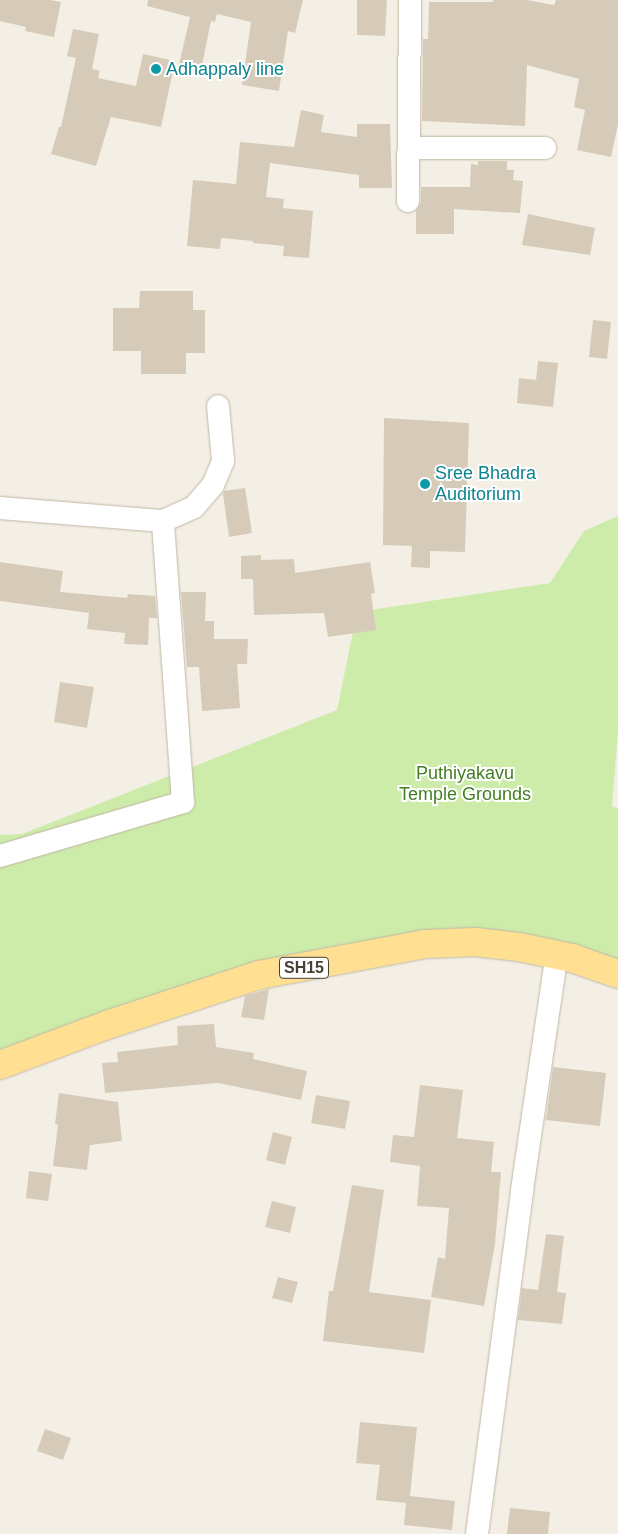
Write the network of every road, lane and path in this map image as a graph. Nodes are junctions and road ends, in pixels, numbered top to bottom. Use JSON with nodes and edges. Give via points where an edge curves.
{"nodes":[{"id":1,"x":410,"y":0,"type":"edge"},
{"id":2,"x":409,"y":148,"type":"junction"},
{"id":3,"x":545,"y":148,"type":"dead end"},
{"id":4,"x":408,"y":201,"type":"dead end"},
{"id":5,"x":218,"y":406,"type":"dead end"},
{"id":6,"x":0,"y":508,"type":"edge"},
{"id":7,"x":163,"y":522,"type":"junction"},
{"id":8,"x":0,"y":856,"type":"edge"},
{"id":9,"x":557,"y":954,"type":"junction"},
{"id":10,"x":618,"y":974,"type":"edge"},
{"id":11,"x":0,"y":1065,"type":"edge"},
{"id":12,"x":477,"y":1534,"type":"edge"}],
"edges":[{"from":1,"to":2,"type":"street"},
{"from":2,"to":3,"type":"street"},
{"from":2,"to":4,"type":"street"},
{"from":5,"to":7,"type":"street","via":[[223,461],[213,485],[194,507]]},
{"from":6,"to":7,"type":"street"},
{"from":7,"to":8,"type":"street","via":[[183,802]]},
{"from":9,"to":10,"type":"main road","number":"SH15"},
{"from":9,"to":11,"type":"main road","number":"SH15","via":[[475,942],[425,944],[260,975],[107,1025]]},
{"from":9,"to":12,"type":"street"}]}
